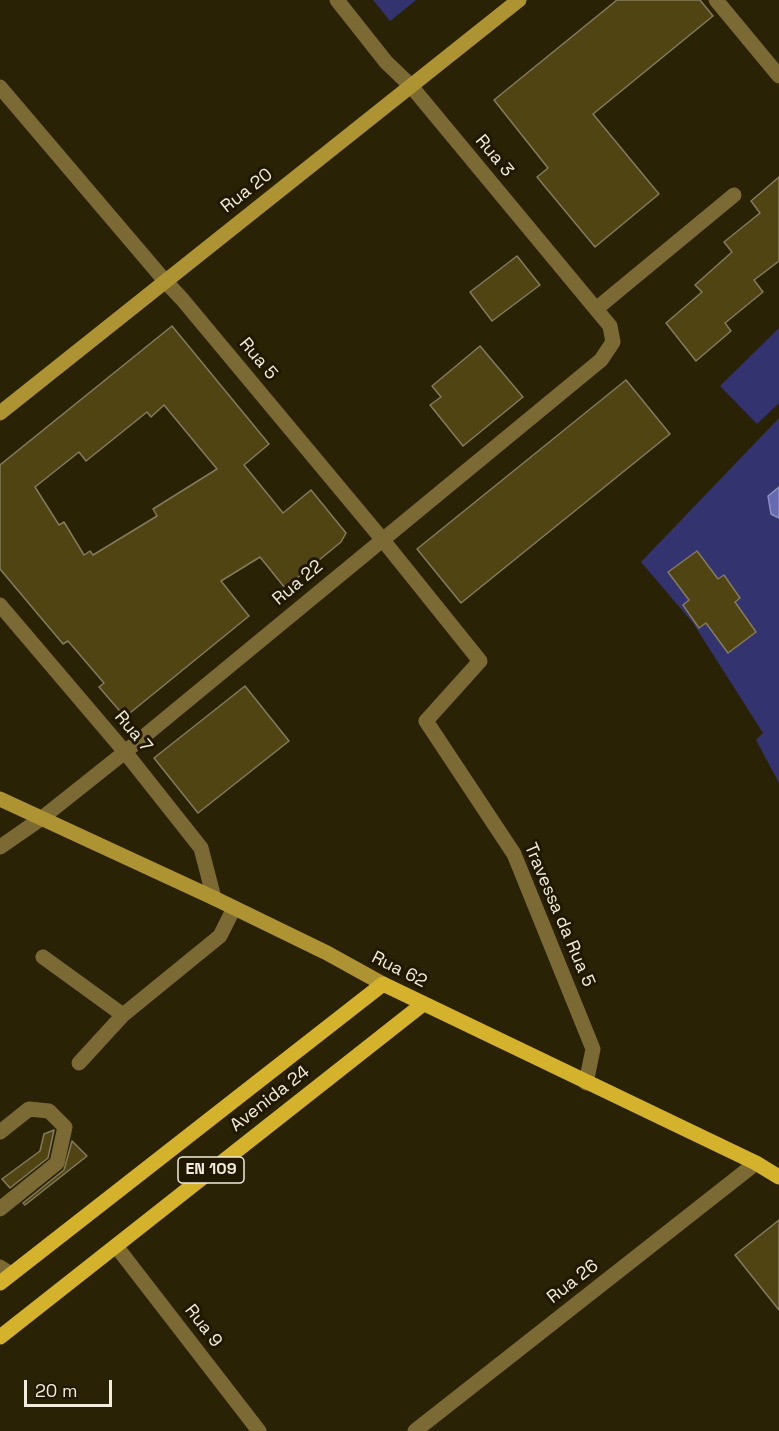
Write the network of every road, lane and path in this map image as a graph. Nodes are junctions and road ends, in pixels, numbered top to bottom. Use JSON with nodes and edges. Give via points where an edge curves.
{"nodes":[{"id":1,"x":337,"y":0,"type":"edge"},
{"id":2,"x":519,"y":0,"type":"edge"},
{"id":3,"x":716,"y":0,"type":"edge"},
{"id":4,"x":779,"y":76,"type":"edge"},
{"id":5,"x":411,"y":86,"type":"junction"},
{"id":6,"x":0,"y":87,"type":"edge"},
{"id":7,"x":734,"y":195,"type":"dead end"},
{"id":8,"x":165,"y":281,"type":"junction"},
{"id":9,"x":596,"y":309,"type":"junction"},
{"id":10,"x":613,"y":342,"type":"joint"},
{"id":11,"x":0,"y":413,"type":"edge"},
{"id":12,"x":382,"y":539,"type":"junction"},
{"id":13,"x":0,"y":605,"type":"edge"},
{"id":14,"x":480,"y":661,"type":"joint"},
{"id":15,"x":125,"y":752,"type":"junction"},
{"id":16,"x":0,"y":799,"type":"edge"},
{"id":17,"x":42,"y":818,"type":"junction"},
{"id":18,"x":0,"y":847,"type":"edge"},
{"id":19,"x":214,"y":898,"type":"junction"},
{"id":20,"x":234,"y":908,"type":"junction"},
{"id":21,"x":43,"y":957,"type":"dead end"},
{"id":22,"x":383,"y":984,"type":"junction"},
{"id":23,"x":423,"y":1004,"type":"junction"},
{"id":24,"x":123,"y":1015,"type":"junction"},
{"id":25,"x":79,"y":1063,"type":"dead end"},
{"id":26,"x":586,"y":1083,"type":"junction"},
{"id":27,"x":0,"y":1132,"type":"edge"},
{"id":28,"x":756,"y":1163,"type":"junction"},
{"id":29,"x":779,"y":1177,"type":"edge"},
{"id":30,"x":0,"y":1209,"type":"edge"},
{"id":31,"x":116,"y":1246,"type":"junction"},
{"id":32,"x":4,"y":1275,"type":"edge"},
{"id":33,"x":0,"y":1337,"type":"edge"},
{"id":34,"x":259,"y":1431,"type":"edge"},
{"id":35,"x":415,"y":1431,"type":"edge"}],
"edges":[{"from":1,"to":5,"type":"street","name":"Rua 3","via":[[386,62]]},
{"from":2,"to":5,"type":"main road","name":"Rua 20"},
{"from":3,"to":4,"type":"street"},
{"from":5,"to":8,"type":"main road","name":"Rua 20"},
{"from":5,"to":9,"type":"street","name":"Rua 3"},
{"from":6,"to":8,"type":"street","name":"Rua 5"},
{"from":7,"to":9,"type":"street"},
{"from":8,"to":11,"type":"main road","name":"Rua 20"},
{"from":8,"to":12,"type":"street","name":"Rua 5"},
{"from":9,"to":10,"type":"street","name":"Rua 3","via":[[610,326]]},
{"from":10,"to":12,"type":"street","name":"Rua 22","via":[[601,360]]},
{"from":12,"to":14,"type":"street","name":"Rua 5"},
{"from":12,"to":15,"type":"street","name":"Rua 22"},
{"from":13,"to":15,"type":"street","name":"Rua 7"},
{"from":14,"to":26,"type":"street","name":"Travessa da Rua 5","via":[[426,721],[514,854],[593,1049]]},
{"from":15,"to":17,"type":"street","name":"Rua 22"},
{"from":15,"to":19,"type":"street","name":"Rua 7","via":[[201,848]]},
{"from":16,"to":17,"type":"main road","name":"Rua 62"},
{"from":17,"to":18,"type":"street","name":"Rua 22"},
{"from":17,"to":19,"type":"main road","name":"Rua 62"},
{"from":19,"to":20,"type":"main road","name":"Rua 62"},
{"from":20,"to":22,"type":"main road","name":"Rua 62"},
{"from":20,"to":24,"type":"street","via":[[220,936]]},
{"from":21,"to":24,"type":"street"},
{"from":22,"to":23,"type":"main road","name":"Rua 62"},
{"from":22,"to":32,"type":"main road","name":"Avenida 24","number":"EN 109"},
{"from":23,"to":26,"type":"main road","name":"Rua 62"},
{"from":23,"to":31,"type":"main road","name":"Avenida 24","number":"EN 109"},
{"from":24,"to":25,"type":"street"},
{"from":26,"to":28,"type":"main road","name":"Rua 62"},
{"from":27,"to":30,"type":"street","via":[[29,1109],[49,1111],[64,1127],[57,1163]]},
{"from":28,"to":29,"type":"main road","name":"Rua 62"},
{"from":28,"to":35,"type":"street","name":"Rua 26"},
{"from":31,"to":33,"type":"main road","name":"Avenida 24","number":"EN 109"},
{"from":31,"to":34,"type":"street","name":"Rua 9"}]}
